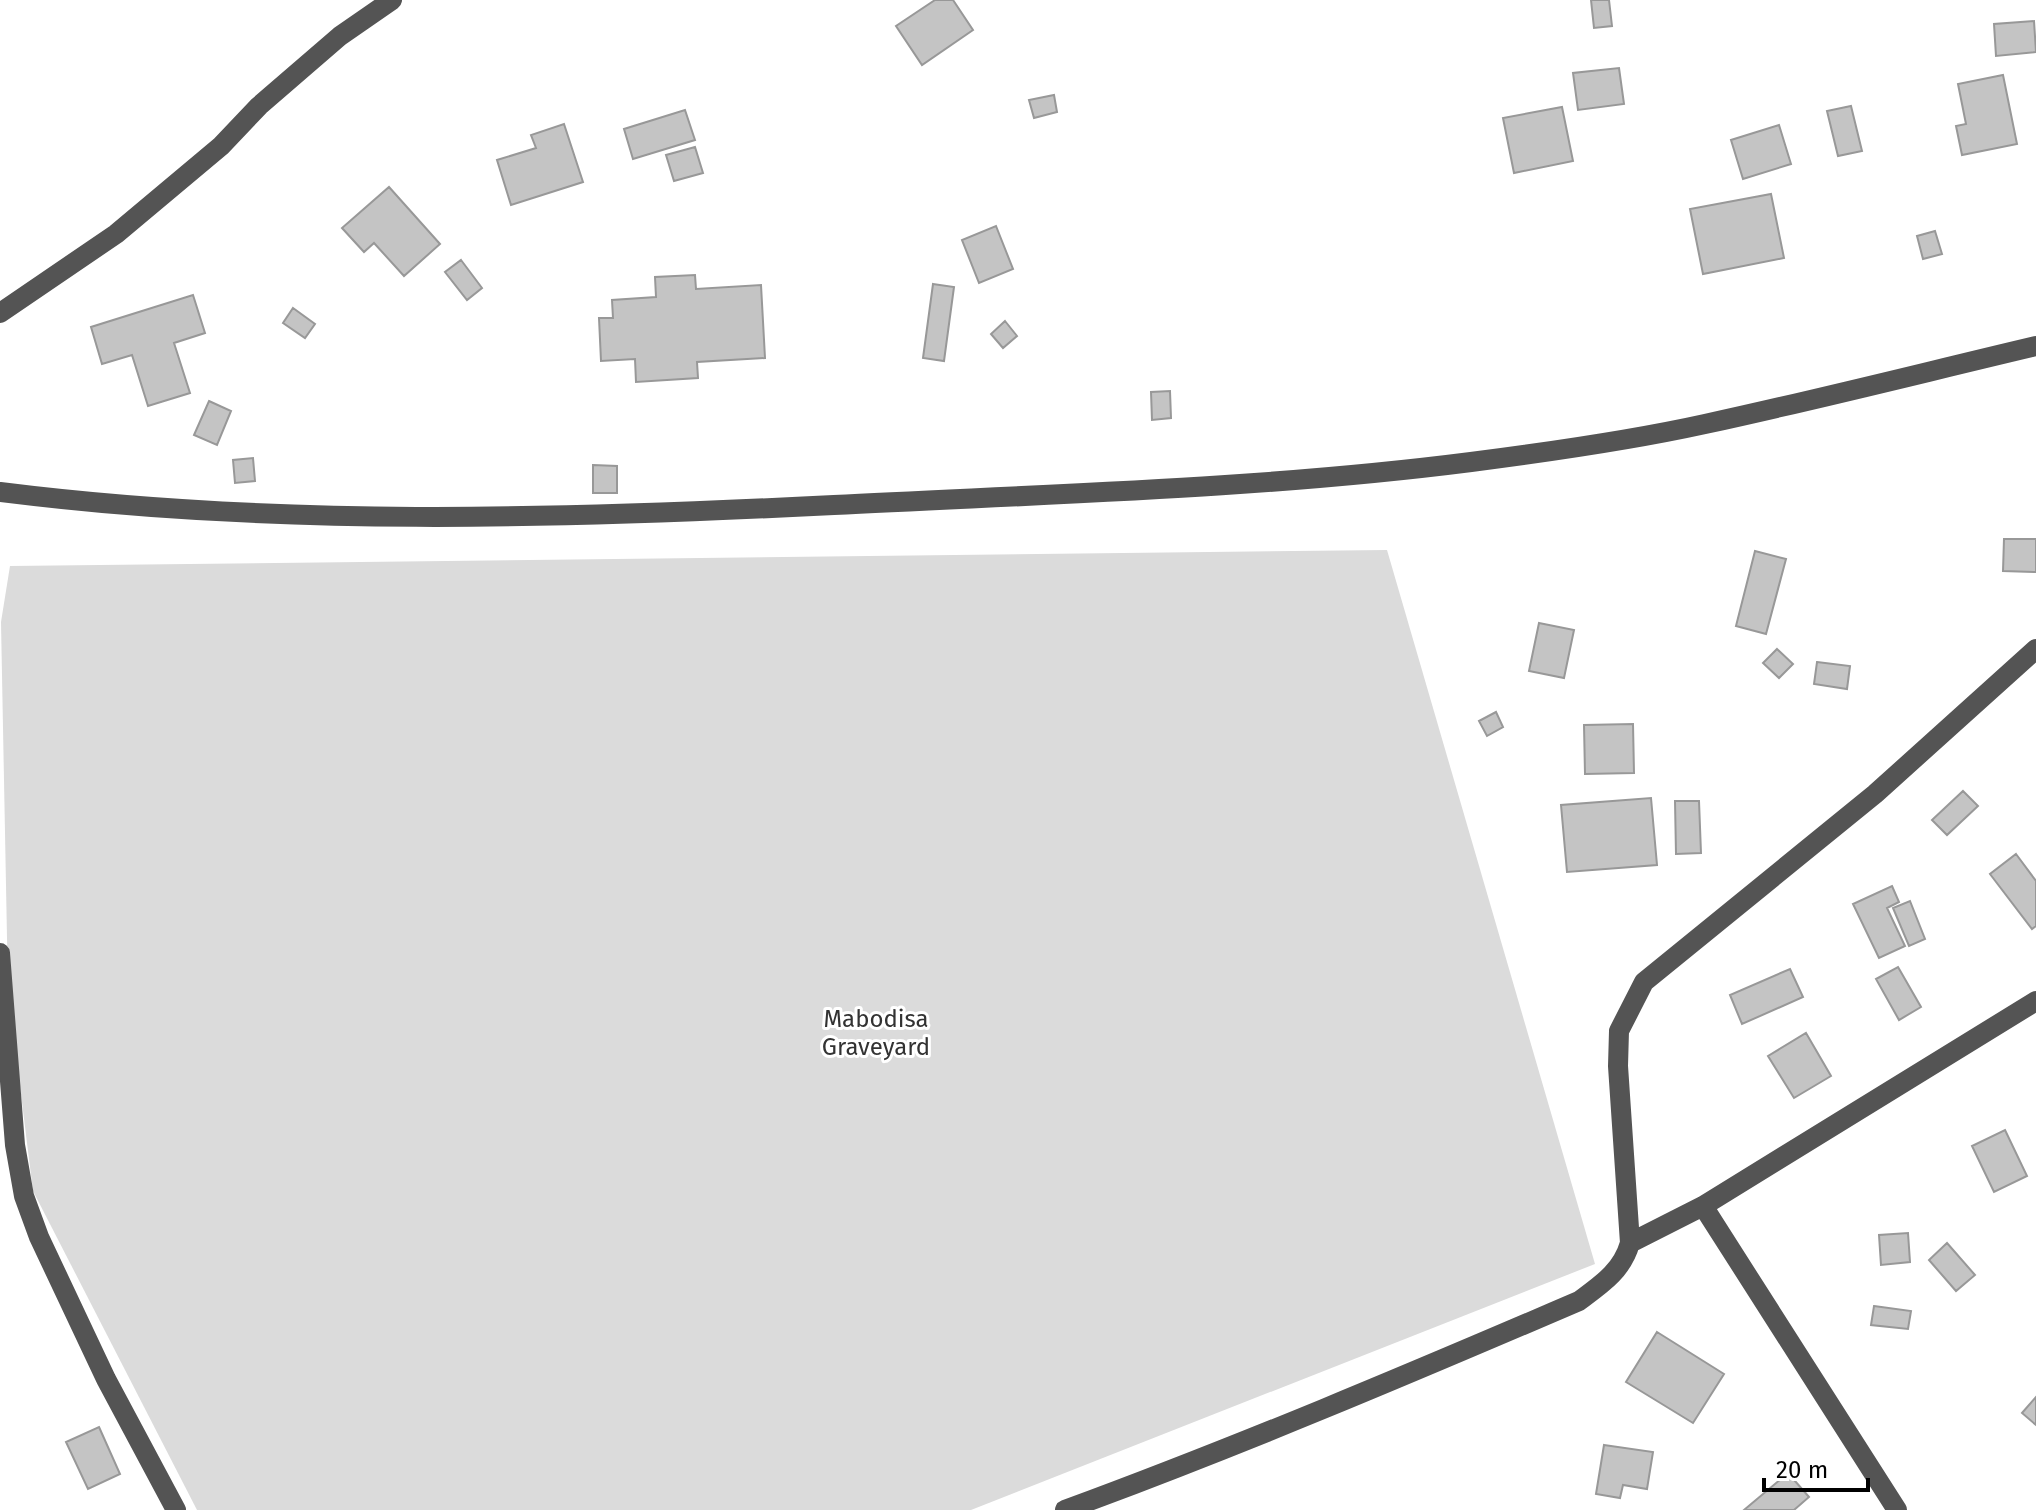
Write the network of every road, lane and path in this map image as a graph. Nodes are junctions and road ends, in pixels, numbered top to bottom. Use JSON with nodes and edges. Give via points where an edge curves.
{"nodes":[{"id":1,"x":392,"y":0,"type":"edge"},
{"id":2,"x":0,"y":313,"type":"edge"},
{"id":3,"x":2036,"y":346,"type":"edge"},
{"id":4,"x":0,"y":492,"type":"edge"},
{"id":5,"x":2036,"y":649,"type":"edge"},
{"id":6,"x":0,"y":953,"type":"edge"},
{"id":7,"x":2036,"y":1001,"type":"edge"},
{"id":8,"x":1703,"y":1206,"type":"junction"},
{"id":9,"x":1630,"y":1243,"type":"junction"},
{"id":10,"x":176,"y":1510,"type":"edge"},
{"id":11,"x":1065,"y":1510,"type":"edge"},
{"id":12,"x":1897,"y":1510,"type":"edge"}],
"edges":[{"from":1,"to":2,"type":"street","via":[[329,46],[116,234]]},
{"from":3,"to":4,"type":"street","via":[[1612,441],[1424,467],[1247,483],[668,513],[394,518],[217,513]]},
{"from":5,"to":9,"type":"street","via":[[1875,794],[1644,982],[1619,1031]]},
{"from":6,"to":10,"type":"street","via":[[24,1196],[100,1366]]},
{"from":7,"to":8,"type":"street"},
{"from":8,"to":9,"type":"street"},
{"from":8,"to":12,"type":"street"},
{"from":9,"to":11,"type":"street","via":[[1618,1269],[1579,1301],[1348,1400]]}]}
